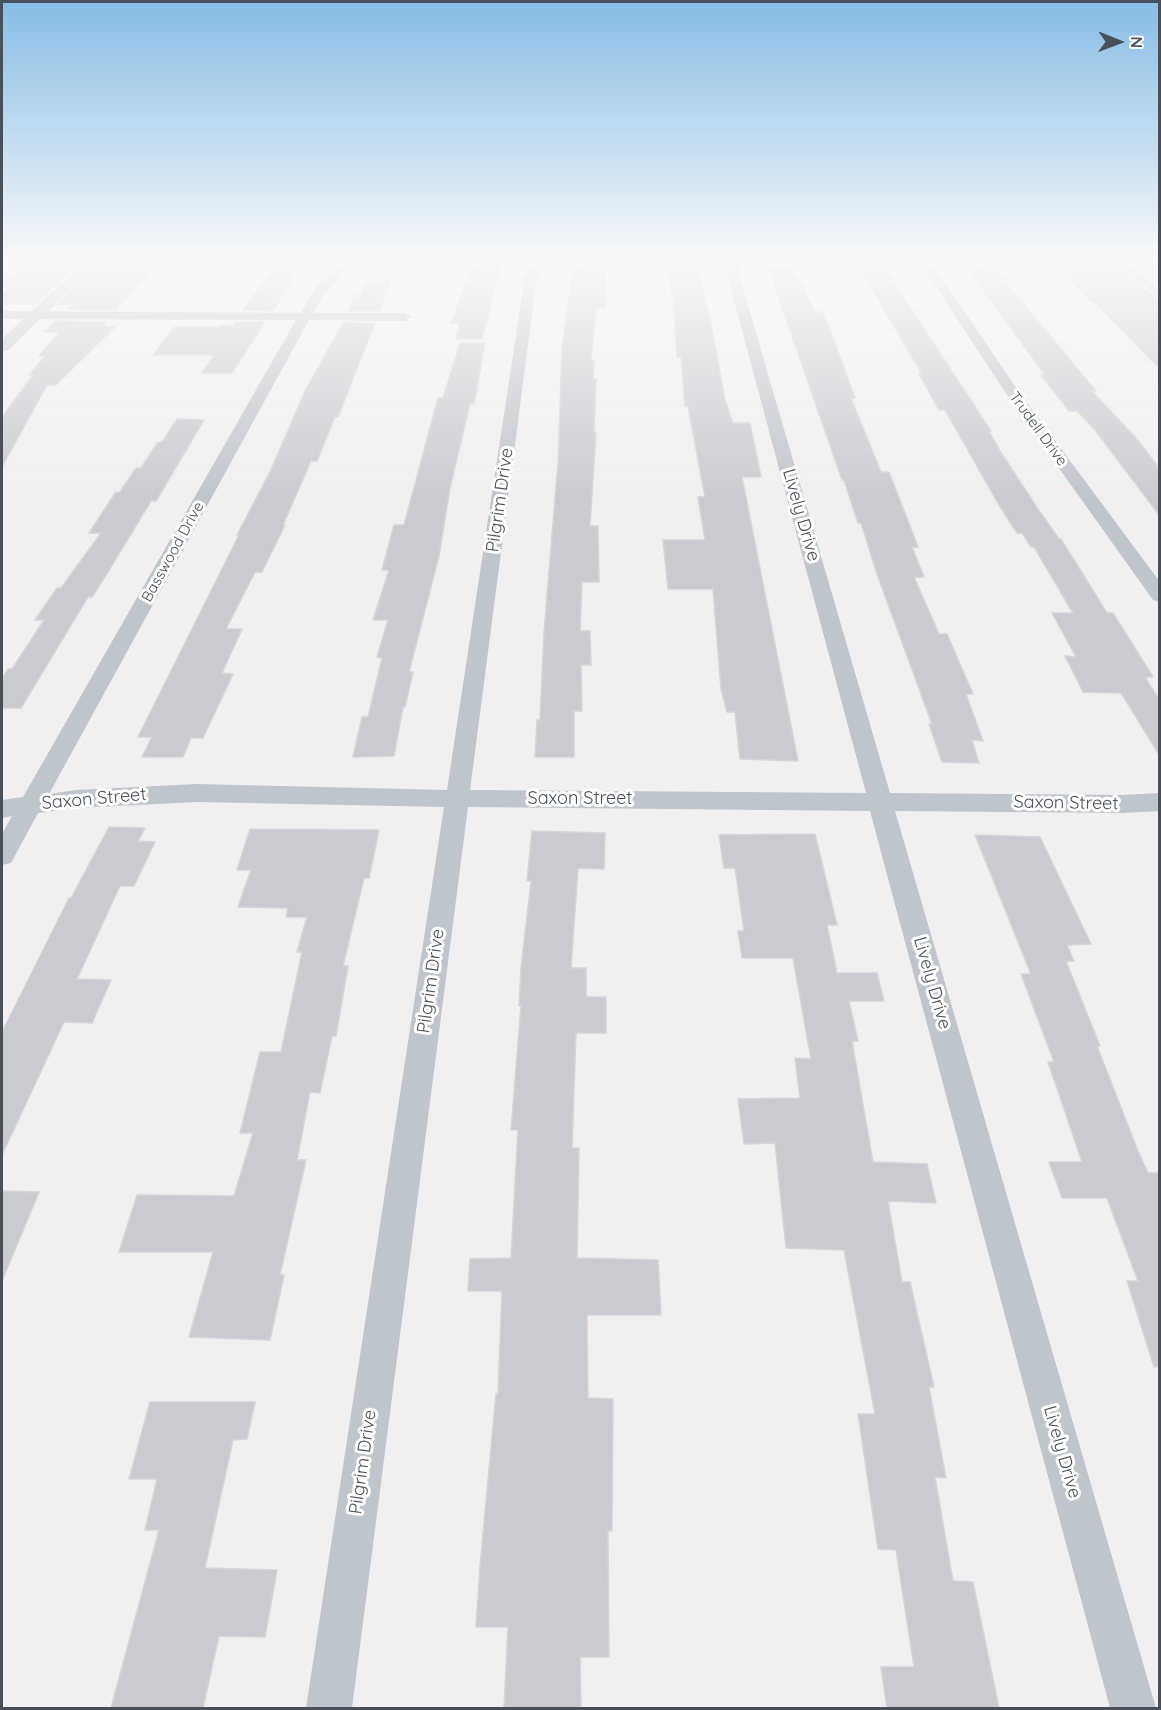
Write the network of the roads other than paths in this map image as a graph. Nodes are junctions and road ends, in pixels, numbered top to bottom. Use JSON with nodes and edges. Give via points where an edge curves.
{"nodes":[{"id":1,"x":293,"y":338,"type":"edge"},
{"id":2,"x":522,"y":338,"type":"edge"},
{"id":3,"x":751,"y":338,"type":"edge"},
{"id":4,"x":976,"y":338,"type":"edge"},
{"id":5,"x":1160,"y":596,"type":"edge"},
{"id":6,"x":457,"y":798,"type":"junction"},
{"id":7,"x":882,"y":802,"type":"junction"},
{"id":8,"x":1160,"y":802,"type":"edge"},
{"id":9,"x":31,"y":804,"type":"junction"},
{"id":10,"x":2,"y":809,"type":"edge"},
{"id":11,"x":2,"y":856,"type":"edge"},
{"id":12,"x":328,"y":1708,"type":"edge"},
{"id":13,"x":1133,"y":1708,"type":"edge"}],
"edges":[{"from":1,"to":9,"type":"street","name":"Basswood Drive"},
{"from":2,"to":6,"type":"street","name":"Pilgrim Drive"},
{"from":3,"to":7,"type":"street","name":"Lively Drive"},
{"from":4,"to":5,"type":"street","name":"Trudell Drive"},
{"from":6,"to":7,"type":"street","name":"Saxon Street"},
{"from":6,"to":9,"type":"street","name":"Saxon Street","via":[[197,793]]},
{"from":6,"to":12,"type":"street","name":"Pilgrim Drive"},
{"from":7,"to":8,"type":"street","name":"Saxon Street"},
{"from":7,"to":13,"type":"street","name":"Lively Drive"},
{"from":9,"to":10,"type":"street","name":"Saxon Street"},
{"from":9,"to":11,"type":"street","name":"Basswood Drive"}]}
